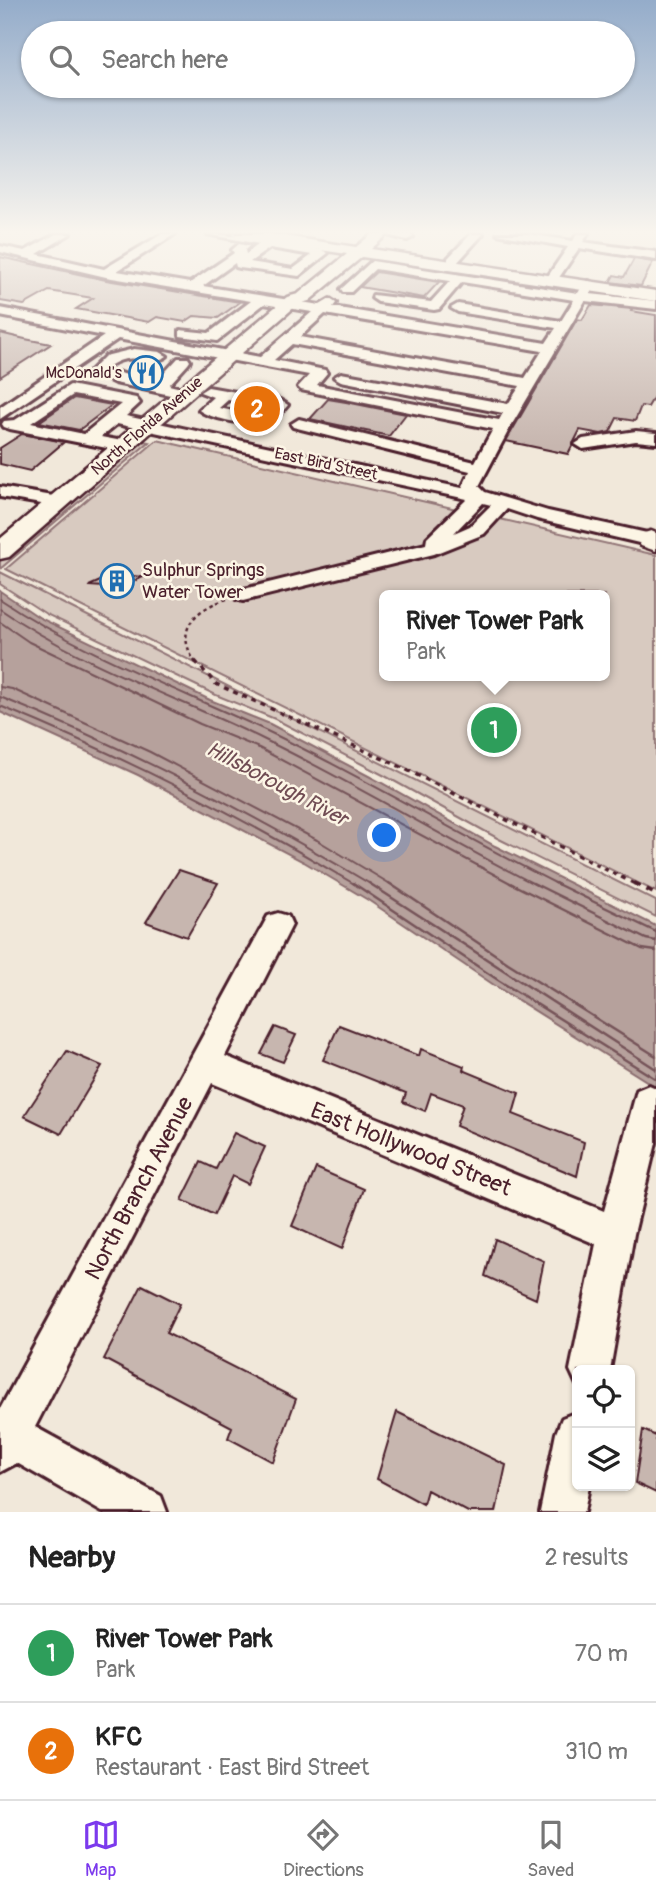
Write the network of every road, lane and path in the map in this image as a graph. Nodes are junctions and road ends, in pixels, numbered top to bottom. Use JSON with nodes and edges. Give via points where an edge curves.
{"nodes":[{"id":1,"x":9,"y":305,"type":"edge"},
{"id":2,"x":255,"y":305,"type":"edge"},
{"id":3,"x":288,"y":305,"type":"edge"},
{"id":4,"x":301,"y":305,"type":"edge"},
{"id":5,"x":328,"y":305,"type":"edge"},
{"id":6,"x":408,"y":305,"type":"edge"},
{"id":7,"x":461,"y":305,"type":"edge"},
{"id":8,"x":476,"y":305,"type":"edge"},
{"id":9,"x":510,"y":305,"type":"edge"},
{"id":10,"x":554,"y":305,"type":"edge"},
{"id":11,"x":636,"y":305,"type":"edge"},
{"id":12,"x":656,"y":305,"type":"edge"},
{"id":13,"x":322,"y":310,"type":"junction"},
{"id":14,"x":0,"y":312,"type":"edge"},
{"id":15,"x":454,"y":313,"type":"junction"},
{"id":16,"x":300,"y":329,"type":"junction"},
{"id":17,"x":117,"y":334,"type":"junction"},
{"id":18,"x":212,"y":338,"type":"junction"},
{"id":19,"x":556,"y":338,"type":"junction"},
{"id":20,"x":339,"y":354,"type":"junction"},
{"id":21,"x":130,"y":356,"type":"junction"},
{"id":22,"x":230,"y":356,"type":"junction"},
{"id":23,"x":183,"y":360,"type":"junction"},
{"id":24,"x":264,"y":361,"type":"junction"},
{"id":25,"x":320,"y":373,"type":"junction"},
{"id":26,"x":156,"y":387,"type":"junction"},
{"id":27,"x":187,"y":391,"type":"junction"},
{"id":28,"x":327,"y":391,"type":"junction"},
{"id":29,"x":224,"y":396,"type":"junction"},
{"id":30,"x":513,"y":410,"type":"junction"},
{"id":31,"x":0,"y":414,"type":"edge"},
{"id":32,"x":113,"y":418,"type":"junction"},
{"id":33,"x":249,"y":419,"type":"junction"},
{"id":34,"x":0,"y":422,"type":"edge"},
{"id":35,"x":18,"y":425,"type":"junction"},
{"id":36,"x":147,"y":425,"type":"junction"},
{"id":37,"x":503,"y":426,"type":"junction"},
{"id":38,"x":287,"y":438,"type":"junction"},
{"id":39,"x":656,"y":438,"type":"edge"},
{"id":40,"x":88,"y":439,"type":"junction"},
{"id":41,"x":225,"y":442,"type":"junction"},
{"id":42,"x":583,"y":444,"type":"dead end"},
{"id":43,"x":122,"y":446,"type":"junction"},
{"id":44,"x":480,"y":468,"type":"junction"},
{"id":45,"x":0,"y":492,"type":"edge"},
{"id":46,"x":479,"y":496,"type":"junction"},
{"id":47,"x":58,"y":502,"type":"junction"},
{"id":48,"x":504,"y":502,"type":"junction"},
{"id":49,"x":655,"y":537,"type":"edge"},
{"id":50,"x":427,"y":550,"type":"junction"},
{"id":51,"x":0,"y":552,"type":"edge"},
{"id":52,"x":243,"y":595,"type":"joint"},
{"id":53,"x":656,"y":894,"type":"edge"},
{"id":54,"x":278,"y":925,"type":"dead end"},
{"id":55,"x":205,"y":1064,"type":"junction"},
{"id":56,"x":649,"y":1102,"type":"dead end"},
{"id":57,"x":616,"y":1234,"type":"junction"},
{"id":58,"x":591,"y":1365,"type":"edge"},
{"id":59,"x":3,"y":1439,"type":"edge"},
{"id":60,"x":572,"y":1459,"type":"edge"},
{"id":61,"x":145,"y":1512,"type":"edge"},
{"id":62,"x":562,"y":1512,"type":"edge"}],
"edges":[{"from":1,"to":18,"type":"street"},
{"from":2,"to":18,"type":"street"},
{"from":3,"to":22,"type":"main road","name":"North Florida Avenue"},
{"from":4,"to":13,"type":"street"},
{"from":5,"to":13,"type":"street"},
{"from":6,"to":15,"type":"street"},
{"from":7,"to":15,"type":"street"},
{"from":8,"to":19,"type":"street"},
{"from":9,"to":19,"type":"street"},
{"from":10,"to":19,"type":"main road"},
{"from":11,"to":19,"type":"main road"},
{"from":12,"to":19,"type":"street"},
{"from":13,"to":16,"type":"street"},
{"from":13,"to":19,"type":"street"},
{"from":14,"to":17,"type":"street"},
{"from":15,"to":19,"type":"street"},
{"from":16,"to":19,"type":"street"},
{"from":16,"to":20,"type":"street"},
{"from":16,"to":24,"type":"street"},
{"from":17,"to":22,"type":"street"},
{"from":17,"to":31,"type":"street"},
{"from":18,"to":22,"type":"street"},
{"from":19,"to":20,"type":"street"},
{"from":19,"to":30,"type":"street"},
{"from":20,"to":25,"type":"street"},
{"from":21,"to":23,"type":"street"},
{"from":21,"to":26,"type":"street","via":[[105,370]]},
{"from":21,"to":26,"type":"street","via":[[107,360],[97,371]]},
{"from":22,"to":23,"type":"street"},
{"from":22,"to":24,"type":"street"},
{"from":22,"to":27,"type":"main road","name":"North Florida Avenue"},
{"from":23,"to":26,"type":"street"},
{"from":24,"to":25,"type":"street"},
{"from":25,"to":28,"type":"street","via":[[306,387]]},
{"from":25,"to":30,"type":"street"},
{"from":26,"to":27,"type":"street"},
{"from":27,"to":29,"type":"street"},
{"from":27,"to":36,"type":"main road","name":"North Florida Avenue"},
{"from":28,"to":37,"type":"street"},
{"from":28,"to":38,"type":"street"},
{"from":29,"to":33,"type":"street","via":[[207,410]]},
{"from":29,"to":33,"type":"street","via":[[280,405],[262,420]]},
{"from":30,"to":37,"type":"street"},
{"from":32,"to":35,"type":"street","via":[[131,401],[77,389]]},
{"from":32,"to":36,"type":"street","name":"East Bird Street"},
{"from":32,"to":40,"type":"street"},
{"from":33,"to":41,"type":"street"},
{"from":34,"to":35,"type":"street"},
{"from":35,"to":40,"type":"street"},
{"from":36,"to":41,"type":"street","name":"East Bird Street"},
{"from":36,"to":43,"type":"main road","name":"North Florida Avenue"},
{"from":37,"to":44,"type":"street"},
{"from":38,"to":41,"type":"street","name":"East Bird Street"},
{"from":38,"to":44,"type":"street"},
{"from":38,"to":46,"type":"street","name":"East Bird Street"},
{"from":39,"to":42,"type":"street","via":[[636,436]]},
{"from":40,"to":43,"type":"street"},
{"from":43,"to":47,"type":"main road","name":"North Florida Avenue"},
{"from":44,"to":46,"type":"street","via":[[470,487]]},
{"from":45,"to":47,"type":"street"},
{"from":46,"to":48,"type":"street","name":"East Bird Street"},
{"from":46,"to":50,"type":"street"},
{"from":47,"to":51,"type":"main road","name":"North Florida Avenue"},
{"from":48,"to":49,"type":"street","name":"East Bird Street","via":[[543,515]]},
{"from":48,"to":50,"type":"street","via":[[477,530]]},
{"from":50,"to":52,"type":"street"},
{"from":52,"to":53,"type":"path","via":[[210,604],[194,618],[186,636],[202,671],[216,684],[399,766]]},
{"from":54,"to":55,"type":"street","name":"North Branch Avenue"},
{"from":55,"to":57,"type":"street","name":"East Hollywood Street"},
{"from":55,"to":59,"type":"street","name":"North Branch Avenue"},
{"from":56,"to":57,"type":"street"},
{"from":57,"to":58,"type":"street"},
{"from":59,"to":61,"type":"street"},
{"from":60,"to":62,"type":"street"}]}
